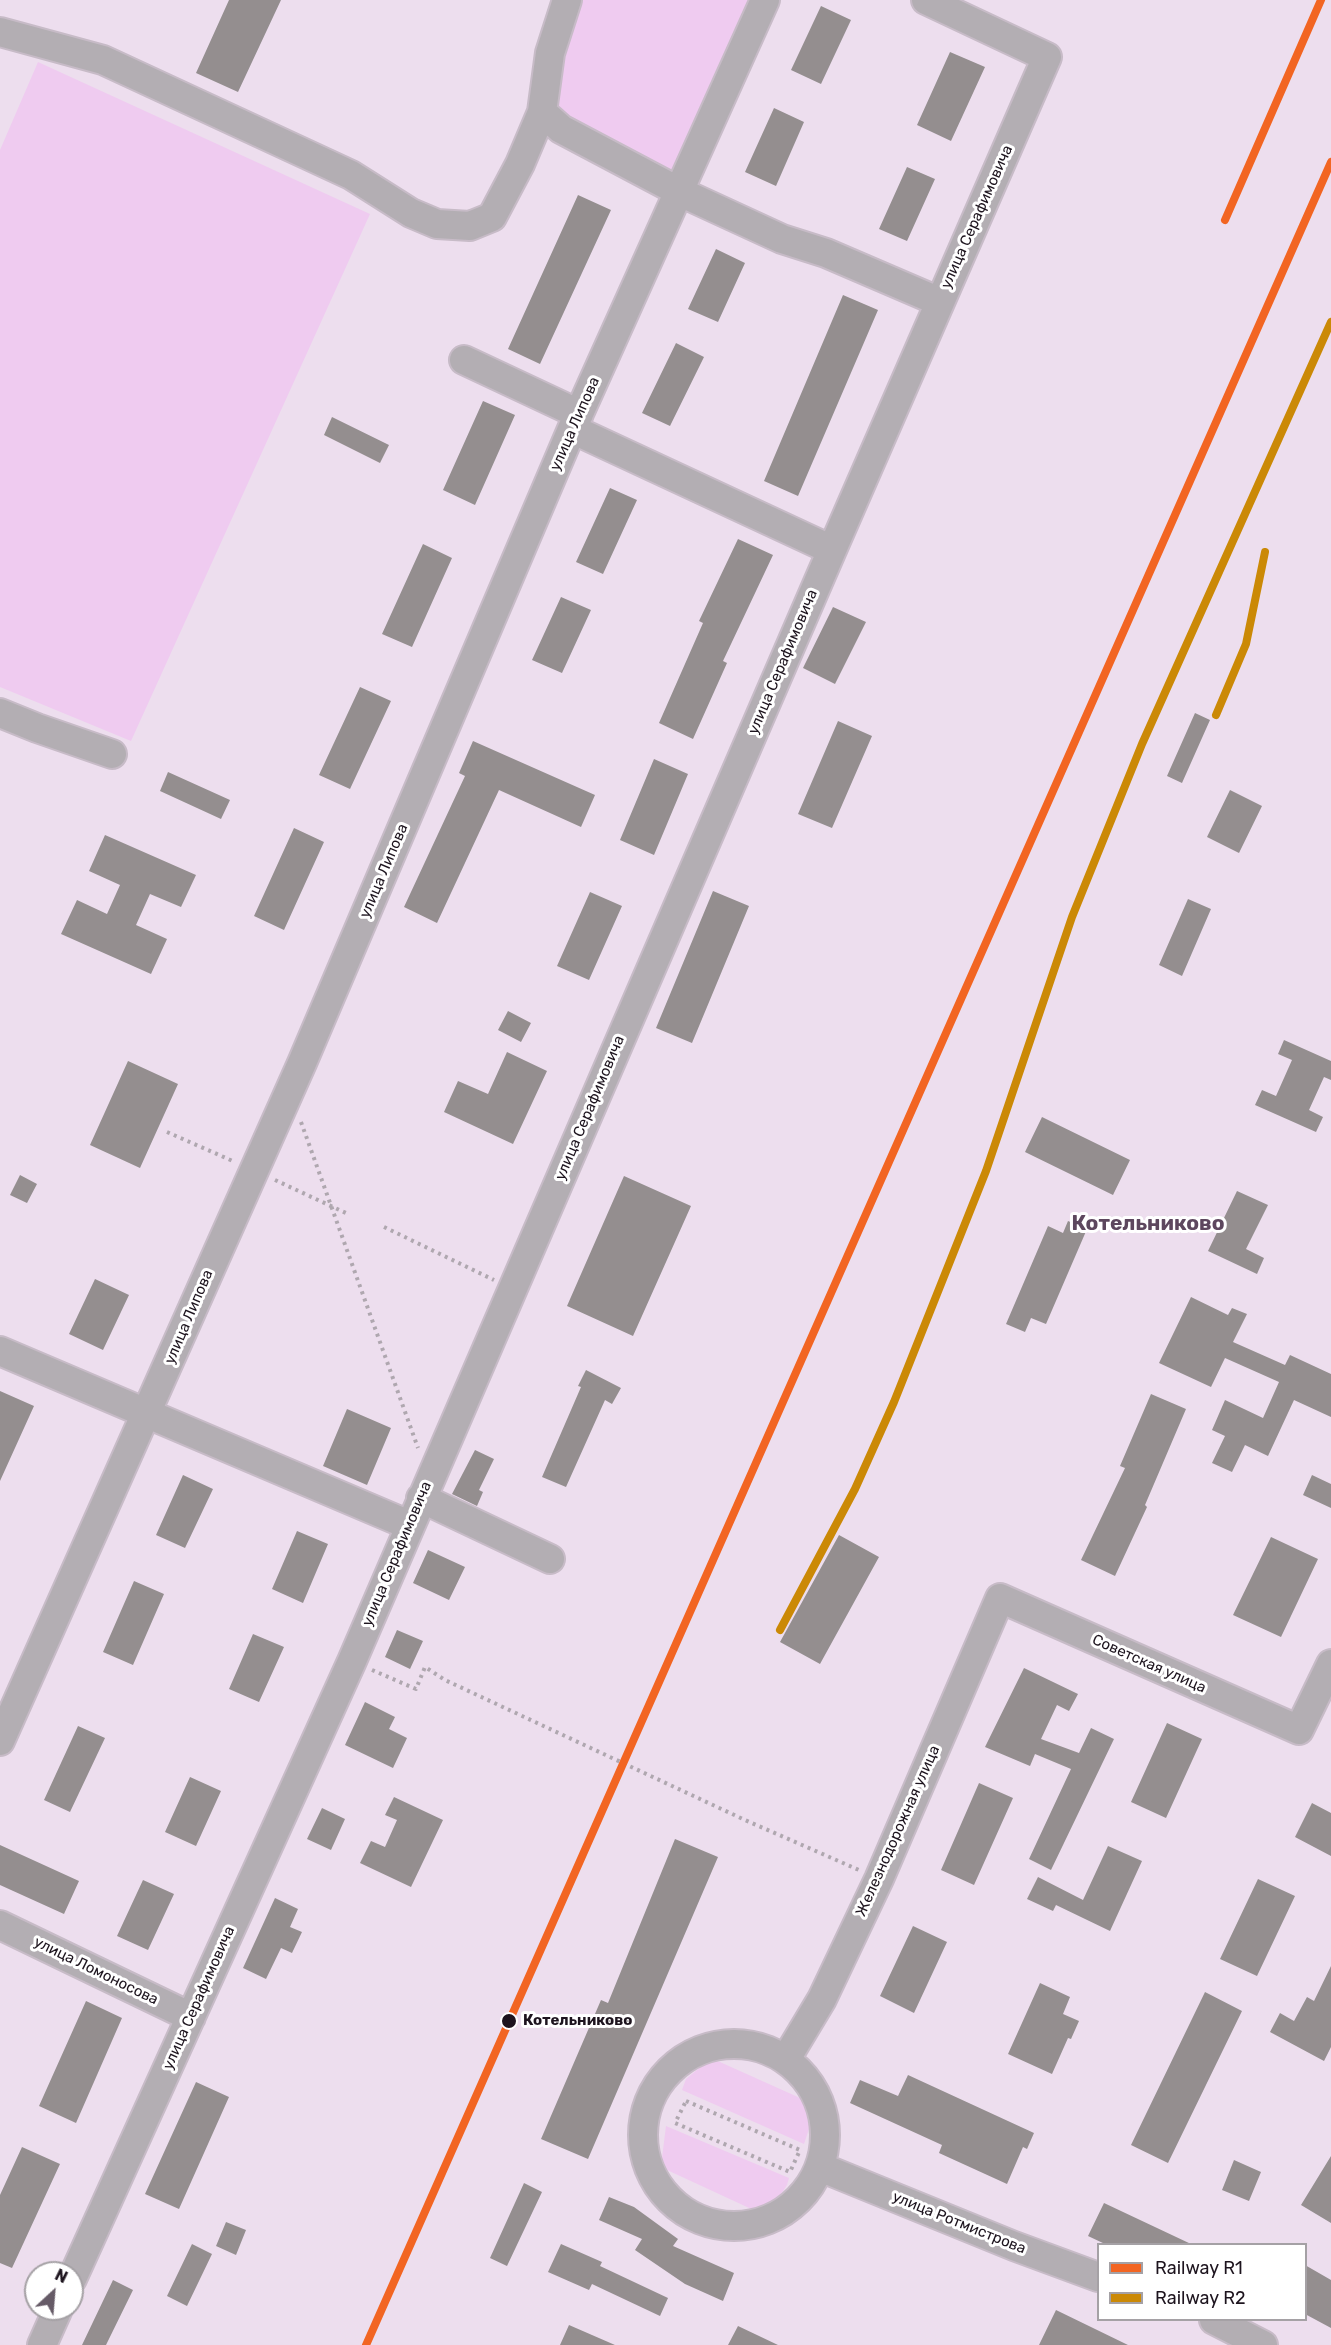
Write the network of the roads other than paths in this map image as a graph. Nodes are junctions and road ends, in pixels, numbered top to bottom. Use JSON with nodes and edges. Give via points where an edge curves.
{"nodes":[{"id":1,"x":567,"y":0,"type":"edge"},
{"id":2,"x":765,"y":0,"type":"edge"},
{"id":3,"x":926,"y":0,"type":"edge"},
{"id":4,"x":0,"y":32,"type":"edge"},
{"id":5,"x":542,"y":112,"type":"junction"},
{"id":6,"x":680,"y":192,"type":"junction"},
{"id":7,"x":940,"y":302,"type":"junction"},
{"id":8,"x":464,"y":360,"type":"dead end"},
{"id":9,"x":575,"y":422,"type":"junction"},
{"id":10,"x":832,"y":550,"type":"junction"},
{"id":11,"x":0,"y":713,"type":"edge"},
{"id":12,"x":112,"y":754,"type":"dead end"},
{"id":13,"x":0,"y":1351,"type":"edge"},
{"id":14,"x":147,"y":1414,"type":"junction"},
{"id":15,"x":421,"y":1498,"type":"junction"},
{"id":16,"x":409,"y":1525,"type":"junction"},
{"id":17,"x":550,"y":1559,"type":"dead end"},
{"id":18,"x":1000,"y":1598,"type":"joint"},
{"id":19,"x":1331,"y":1664,"type":"edge"},
{"id":20,"x":0,"y":1741,"type":"edge"},
{"id":21,"x":0,"y":1925,"type":"edge"},
{"id":22,"x":191,"y":2017,"type":"junction"},
{"id":23,"x":786,"y":2059,"type":"junction"},
{"id":24,"x":810,"y":2158,"type":"junction"},
{"id":25,"x":80,"y":2261,"type":"edge"},
{"id":26,"x":1097,"y":2277,"type":"edge"},
{"id":27,"x":53,"y":2321,"type":"edge"},
{"id":28,"x":1218,"y":2321,"type":"edge"},
{"id":29,"x":42,"y":2345,"type":"edge"},
{"id":30,"x":1263,"y":2345,"type":"edge"}],
"edges":[{"from":1,"to":5,"type":"street","via":[[550,53]]},
{"from":2,"to":6,"type":"street","name":"улица Липова"},
{"from":3,"to":7,"type":"street","name":"улица Серафимовича","via":[[1047,57]]},
{"from":4,"to":5,"type":"street","via":[[113,65],[351,175],[411,213],[437,224],[470,226],[492,217]]},
{"from":5,"to":6,"type":"street","via":[[561,129]]},
{"from":6,"to":7,"type":"street"},
{"from":6,"to":9,"type":"street","name":"улица Липова"},
{"from":7,"to":10,"type":"street","name":"улица Серафимовича"},
{"from":8,"to":9,"type":"street"},
{"from":9,"to":10,"type":"street"},
{"from":9,"to":14,"type":"street","name":"улица Липова"},
{"from":10,"to":15,"type":"street","name":"улица Серафимовича"},
{"from":11,"to":12,"type":"street"},
{"from":13,"to":14,"type":"street"},
{"from":14,"to":16,"type":"street"},
{"from":14,"to":20,"type":"street","name":"улица Липова"},
{"from":15,"to":16,"type":"street","name":"улица Серафимовича"},
{"from":15,"to":17,"type":"street"},
{"from":16,"to":22,"type":"street","name":"улица Серафимовича"},
{"from":18,"to":19,"type":"street","name":"Советская улица","via":[[1299,1730]]},
{"from":18,"to":23,"type":"street","name":"Железнодорожная улица","via":[[879,1879],[822,1999]]},
{"from":21,"to":22,"type":"street","name":"улица Ломоносова"},
{"from":22,"to":25,"type":"street","name":"улица Серафимовича"},
{"from":23,"to":24,"type":"street","via":[[810,2083],[824,2115],[826,2133]]},
{"from":23,"to":24,"type":"street","via":[[767,2049],[725,2044],[704,2048],[677,2064],[656,2087],[647,2106],[644,2148],[649,2168],[674,2204],[692,2216],[735,2226],[756,2223],[786,2210],[810,2187]]},
{"from":24,"to":26,"type":"street","name":"улица Ротмистрова","via":[[1014,2246]]},
{"from":27,"to":29,"type":"street"},
{"from":28,"to":30,"type":"street"}]}
